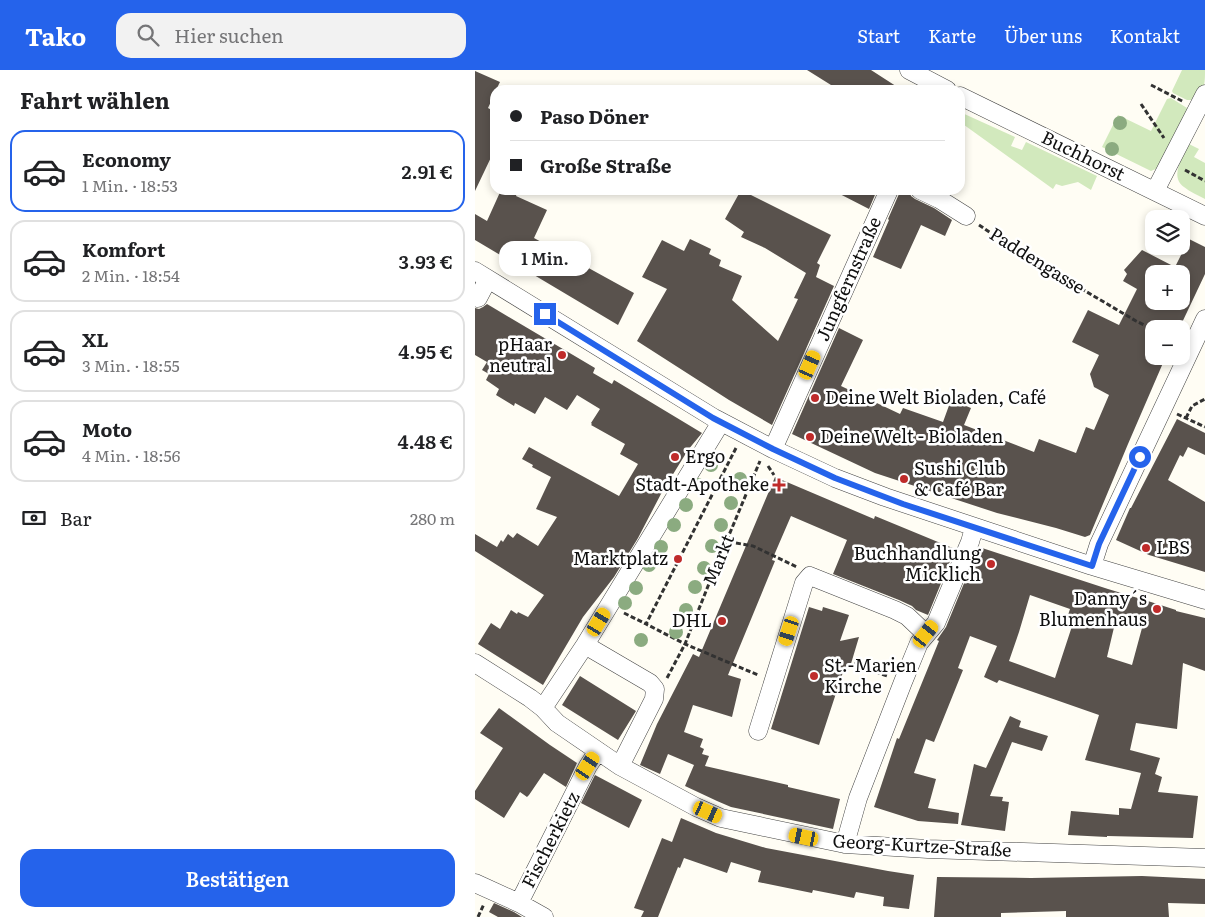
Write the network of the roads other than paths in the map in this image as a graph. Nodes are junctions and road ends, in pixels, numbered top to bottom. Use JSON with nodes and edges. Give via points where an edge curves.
{"nodes":[{"id":1,"x":909,"y":70,"type":"edge"},
{"id":2,"x":935,"y":85,"type":"edge"},
{"id":3,"x":965,"y":98,"type":"edge"},
{"id":4,"x":1201,"y":102,"type":"edge"},
{"id":5,"x":1155,"y":191,"type":"junction"},
{"id":6,"x":887,"y":195,"type":"edge"},
{"id":7,"x":931,"y":195,"type":"edge"},
{"id":8,"x":966,"y":216,"type":"road end"},
{"id":9,"x":1205,"y":216,"type":"edge"},
{"id":10,"x":486,"y":278,"type":"edge"},
{"id":11,"x":481,"y":300,"type":"dead end"},
{"id":12,"x":1205,"y":319,"type":"edge"},
{"id":13,"x":721,"y":422,"type":"junction"},
{"id":14,"x":769,"y":454,"type":"junction"},
{"id":15,"x":974,"y":528,"type":"junction"},
{"id":16,"x":1092,"y":566,"type":"junction"},
{"id":17,"x":1205,"y":600,"type":"edge"},
{"id":18,"x":926,"y":634,"type":"junction"},
{"id":19,"x":585,"y":645,"type":"junction"},
{"id":20,"x":475,"y":663,"type":"edge"},
{"id":21,"x":543,"y":708,"type":"junction"},
{"id":22,"x":758,"y":731,"type":"dead end"},
{"id":23,"x":597,"y":751,"type":"junction"},
{"id":24,"x":620,"y":766,"type":"junction"},
{"id":25,"x":845,"y":844,"type":"junction"},
{"id":26,"x":1205,"y":858,"type":"edge"},
{"id":27,"x":475,"y":883,"type":"edge"},
{"id":28,"x":519,"y":903,"type":"junction"},
{"id":29,"x":544,"y":917,"type":"edge"}],
"edges":[{"from":1,"to":2,"type":"street"},
{"from":3,"to":5,"type":"street","name":"Buchhorst"},
{"from":4,"to":5,"type":"street"},
{"from":5,"to":9,"type":"street","name":"Buchhorst"},
{"from":6,"to":14,"type":"street","name":"Jungfernstraße"},
{"from":7,"to":8,"type":"street"},
{"from":10,"to":11,"type":"street"},
{"from":10,"to":13,"type":"street"},
{"from":12,"to":16,"type":"street","via":[[1099,544]]},
{"from":13,"to":14,"type":"street"},
{"from":13,"to":19,"type":"street"},
{"from":14,"to":15,"type":"street"},
{"from":15,"to":16,"type":"street"},
{"from":15,"to":18,"type":"street","via":[[936,623]]},
{"from":16,"to":17,"type":"street"},
{"from":18,"to":22,"type":"street","via":[[907,616],[810,576],[804,583]]},
{"from":18,"to":25,"type":"street","via":[[869,767]]},
{"from":19,"to":21,"type":"street"},
{"from":19,"to":24,"type":"street","via":[[650,683],[655,690],[654,699]]},
{"from":20,"to":21,"type":"street","name":"Georg-Kurtze-Straße"},
{"from":21,"to":23,"type":"street","name":"Georg-Kurtze-Straße","via":[[557,723]]},
{"from":23,"to":24,"type":"street","name":"Georg-Kurtze-Straße"},
{"from":23,"to":28,"type":"street","name":"Fischerkietz"},
{"from":24,"to":25,"type":"street","name":"Georg-Kurtze-Straße","via":[[721,818]]},
{"from":25,"to":26,"type":"street","name":"Georg-Kurtze-Straße","via":[[928,850]]},
{"from":27,"to":28,"type":"street","name":"Fischerkietz"},
{"from":28,"to":29,"type":"street","name":"Fischerkietz"}]}
